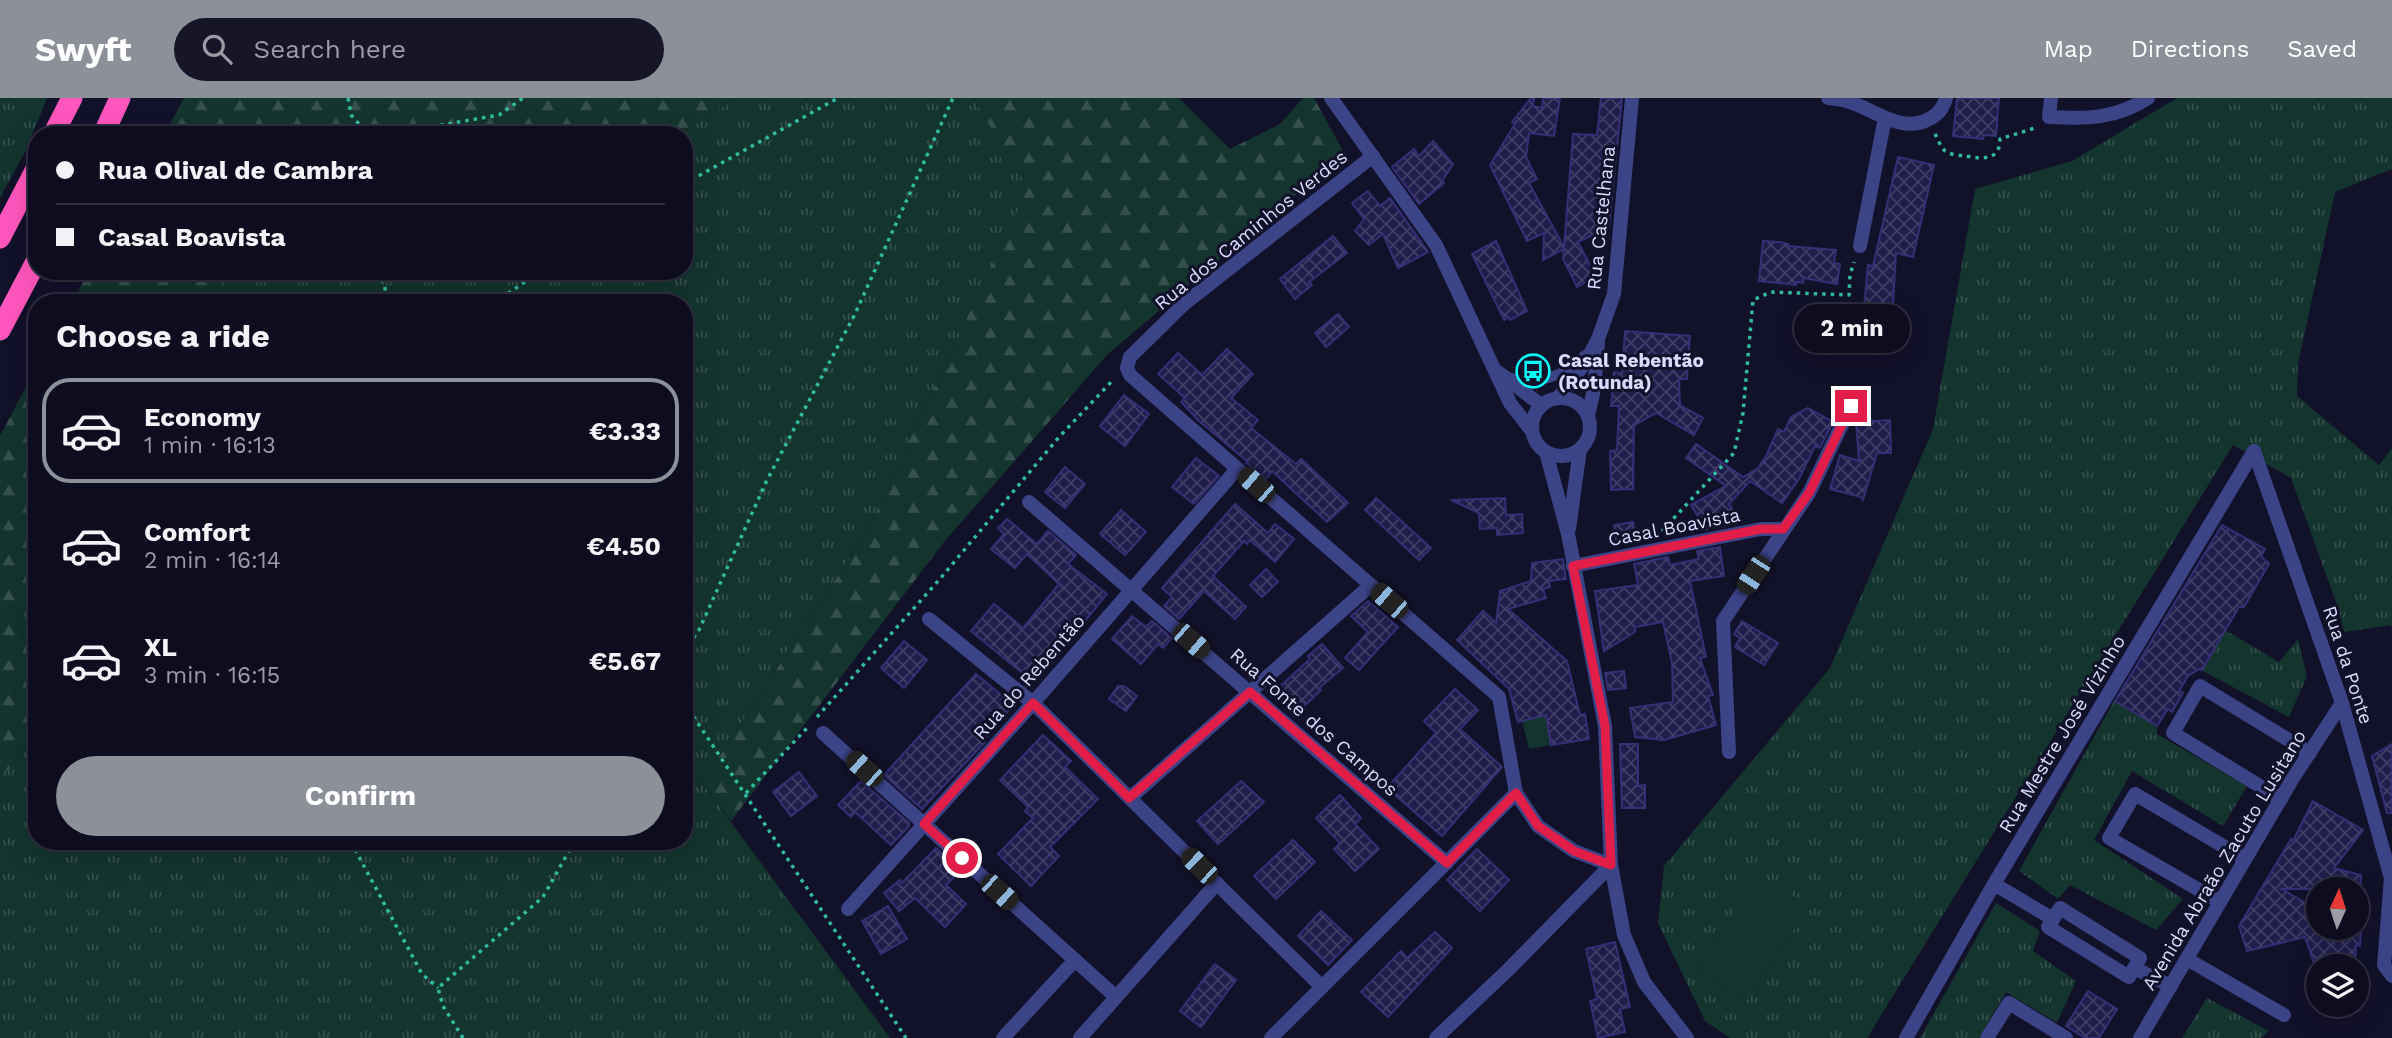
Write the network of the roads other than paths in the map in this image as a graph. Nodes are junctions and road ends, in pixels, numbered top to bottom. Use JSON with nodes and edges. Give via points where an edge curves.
{"nodes":[{"id":1,"x":72,"y":98,"type":"edge"},
{"id":2,"x":120,"y":98,"type":"edge"},
{"id":3,"x":1331,"y":98,"type":"edge"},
{"id":4,"x":1632,"y":98,"type":"edge"},
{"id":5,"x":1828,"y":98,"type":"edge"},
{"id":6,"x":1945,"y":98,"type":"edge"},
{"id":7,"x":2051,"y":98,"type":"edge"},
{"id":8,"x":2148,"y":98,"type":"edge"},
{"id":9,"x":1885,"y":118,"type":"junction"},
{"id":10,"x":58,"y":126,"type":"edge"},
{"id":11,"x":107,"y":126,"type":"edge"},
{"id":12,"x":1373,"y":156,"type":"junction"},
{"id":13,"x":28,"y":185,"type":"edge"},
{"id":14,"x":0,"y":239,"type":"edge"},
{"id":15,"x":1860,"y":246,"type":"road end"},
{"id":16,"x":28,"y":277,"type":"edge"},
{"id":17,"x":0,"y":330,"type":"edge"},
{"id":18,"x":1598,"y":339,"type":"junction"},
{"id":19,"x":1497,"y":372,"type":"junction"},
{"id":20,"x":1558,"y":398,"type":"junction"},
{"id":21,"x":1541,"y":405,"type":"junction"},
{"id":22,"x":1851,"y":406,"type":"dead end"},
{"id":23,"x":1588,"y":416,"type":"junction"},
{"id":24,"x":1531,"y":430,"type":"junction"},
{"id":25,"x":1580,"y":449,"type":"junction"},
{"id":26,"x":2254,"y":451,"type":"joint"},
{"id":27,"x":1546,"y":452,"type":"junction"},
{"id":28,"x":1237,"y":469,"type":"junction"},
{"id":29,"x":1029,"y":502,"type":"dead end"},
{"id":30,"x":1783,"y":529,"type":"junction"},
{"id":31,"x":1568,"y":534,"type":"junction"},
{"id":32,"x":1573,"y":566,"type":"junction"},
{"id":33,"x":1371,"y":585,"type":"junction"},
{"id":34,"x":1132,"y":590,"type":"junction"},
{"id":35,"x":929,"y":619,"type":"dead end"},
{"id":36,"x":1250,"y":692,"type":"junction"},
{"id":37,"x":1033,"y":703,"type":"junction"},
{"id":38,"x":2342,"y":703,"type":"junction"},
{"id":39,"x":823,"y":733,"type":"dead end"},
{"id":40,"x":1729,"y":752,"type":"dead end"},
{"id":41,"x":2310,"y":752,"type":"junction"},
{"id":42,"x":1516,"y":793,"type":"junction"},
{"id":43,"x":1129,"y":798,"type":"junction"},
{"id":44,"x":2281,"y":799,"type":"junction"},
{"id":45,"x":924,"y":824,"type":"junction"},
{"id":46,"x":2245,"y":859,"type":"junction"},
{"id":47,"x":1447,"y":863,"type":"junction"},
{"id":48,"x":1611,"y":865,"type":"junction"},
{"id":49,"x":1217,"y":883,"type":"junction"},
{"id":50,"x":1994,"y":884,"type":"junction"},
{"id":51,"x":2220,"y":902,"type":"junction"},
{"id":52,"x":848,"y":909,"type":"dead end"},
{"id":53,"x":2053,"y":919,"type":"junction"},
{"id":54,"x":2186,"y":959,"type":"junction"},
{"id":55,"x":1075,"y":960,"type":"junction"},
{"id":56,"x":2134,"y":968,"type":"junction"},
{"id":57,"x":2392,"y":976,"type":"edge"},
{"id":58,"x":1322,"y":986,"type":"junction"},
{"id":59,"x":2171,"y":986,"type":"junction"},
{"id":60,"x":1116,"y":997,"type":"junction"},
{"id":61,"x":2284,"y":1015,"type":"dead end"},
{"id":62,"x":1003,"y":1038,"type":"edge"},
{"id":63,"x":1080,"y":1038,"type":"edge"},
{"id":64,"x":1271,"y":1038,"type":"edge"},
{"id":65,"x":1436,"y":1038,"type":"edge"},
{"id":66,"x":1687,"y":1038,"type":"edge"},
{"id":67,"x":1906,"y":1038,"type":"edge"},
{"id":68,"x":1987,"y":1038,"type":"edge"},
{"id":69,"x":2066,"y":1038,"type":"edge"},
{"id":70,"x":2140,"y":1038,"type":"edge"}],
"edges":[{"from":1,"to":10,"type":"highway"},
{"from":2,"to":11,"type":"highway"},
{"from":3,"to":12,"type":"street"},
{"from":4,"to":18,"type":"street","name":"Rua Castelhana","via":[[1614,294]]},
{"from":5,"to":9,"type":"street"},
{"from":6,"to":9,"type":"street","via":[[1940,112],[1929,119],[1909,124]]},
{"from":7,"to":8,"type":"street","via":[[2049,117],[2088,119],[2129,110]]},
{"from":9,"to":15,"type":"street"},
{"from":12,"to":19,"type":"street","via":[[1436,245]]},
{"from":12,"to":28,"type":"street","name":"Rua dos Caminhos Verdes","via":[[1184,304],[1130,357],[1130,375]]},
{"from":13,"to":14,"type":"highway"},
{"from":16,"to":17,"type":"highway"},
{"from":18,"to":19,"type":"lane","via":[[1575,365],[1551,378],[1525,381]]},
{"from":18,"to":20,"type":"street","name":"Rua Castelhana"},
{"from":18,"to":23,"type":"street","name":"Rua Castelhana"},
{"from":19,"to":21,"type":"street"},
{"from":19,"to":24,"type":"street","via":[[1510,403]]},
{"from":20,"to":21,"type":"street"},
{"from":20,"to":23,"type":"street","via":[[1576,402]]},
{"from":21,"to":24,"type":"street"},
{"from":22,"to":30,"type":"street","via":[[1809,493]]},
{"from":23,"to":25,"type":"street","via":[[1589,434]]},
{"from":24,"to":27,"type":"street"},
{"from":25,"to":27,"type":"street","via":[[1564,456]]},
{"from":25,"to":31,"type":"street"},
{"from":26,"to":38,"type":"street","name":"Rua da Ponte"},
{"from":26,"to":50,"type":"street","name":"Rua Mestre José Vizinho"},
{"from":27,"to":31,"type":"street"},
{"from":28,"to":33,"type":"street"},
{"from":28,"to":34,"type":"street","name":"Rua do Rebentão"},
{"from":29,"to":34,"type":"street","name":"Rua Fonte dos Campos"},
{"from":30,"to":32,"type":"street","name":"Casal Boavista","via":[[1761,529]]},
{"from":30,"to":40,"type":"street","via":[[1723,621]]},
{"from":31,"to":32,"type":"street"},
{"from":32,"to":48,"type":"street","via":[[1605,726]]},
{"from":33,"to":36,"type":"street"},
{"from":33,"to":42,"type":"street","via":[[1499,697]]},
{"from":34,"to":36,"type":"street","name":"Rua Fonte dos Campos"},
{"from":34,"to":37,"type":"street","name":"Rua do Rebentão"},
{"from":35,"to":37,"type":"street"},
{"from":36,"to":43,"type":"street"},
{"from":36,"to":47,"type":"street","name":"Rua Fonte dos Campos"},
{"from":37,"to":43,"type":"street"},
{"from":37,"to":45,"type":"street","name":"Rua do Rebentão"},
{"from":38,"to":41,"type":"street","name":"Avenida Abraão Zacuto Lusitano"},
{"from":38,"to":57,"type":"street","name":"Rua da Ponte","via":[[2392,878],[2384,965]]},
{"from":39,"to":45,"type":"street"},
{"from":41,"to":44,"type":"street","name":"Avenida Abraão Zacuto Lusitano"},
{"from":41,"to":44,"type":"street","via":[[2200,686],[2173,733]]},
{"from":42,"to":47,"type":"street"},
{"from":42,"to":48,"type":"street","via":[[1538,826],[1574,851]]},
{"from":43,"to":49,"type":"street"},
{"from":44,"to":46,"type":"street","name":"Avenida Abraão Zacuto Lusitano"},
{"from":45,"to":52,"type":"street","name":"Rua do Rebentão"},
{"from":45,"to":55,"type":"street"},
{"from":46,"to":51,"type":"street","name":"Avenida Abraão Zacuto Lusitano"},
{"from":46,"to":51,"type":"street","via":[[2135,794],[2109,838]]},
{"from":47,"to":58,"type":"street"},
{"from":48,"to":65,"type":"street"},
{"from":48,"to":66,"type":"street","via":[[1624,935],[1644,982]]},
{"from":49,"to":58,"type":"street"},
{"from":49,"to":60,"type":"street"},
{"from":50,"to":53,"type":"street"},
{"from":50,"to":67,"type":"street","name":"Rua Mestre José Vizinho"},
{"from":51,"to":54,"type":"street","name":"Avenida Abraão Zacuto Lusitano"},
{"from":53,"to":56,"type":"street","via":[[2048,927],[2129,977]]},
{"from":53,"to":56,"type":"street","via":[[2060,908],[2140,958]]},
{"from":54,"to":59,"type":"street","name":"Avenida Abraão Zacuto Lusitano"},
{"from":54,"to":61,"type":"street"},
{"from":55,"to":60,"type":"street"},
{"from":55,"to":62,"type":"street"},
{"from":56,"to":59,"type":"street"},
{"from":58,"to":64,"type":"street"},
{"from":59,"to":70,"type":"street","name":"Avenida Abraão Zacuto Lusitano"},
{"from":60,"to":63,"type":"street"},
{"from":68,"to":69,"type":"street","via":[[2009,1003]]}]}
